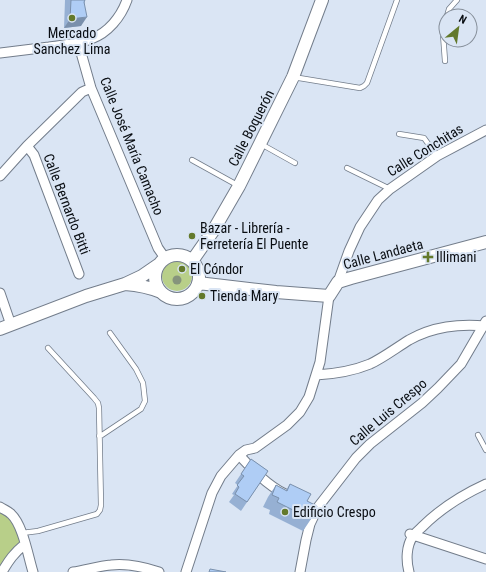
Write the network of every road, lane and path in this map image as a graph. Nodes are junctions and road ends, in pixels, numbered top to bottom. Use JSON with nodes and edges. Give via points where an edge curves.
{"nodes":[{"id":1,"x":127,"y":0,"type":"edge"},
{"id":2,"x":322,"y":0,"type":"edge"},
{"id":3,"x":397,"y":0,"type":"edge"},
{"id":4,"x":457,"y":0,"type":"edge"},
{"id":5,"x":450,"y":8,"type":"edge"},
{"id":6,"x":78,"y":42,"type":"junction"},
{"id":7,"x":444,"y":48,"type":"edge"},
{"id":8,"x":0,"y":53,"type":"edge"},
{"id":9,"x":445,"y":61,"type":"dead end"},
{"id":10,"x":293,"y":77,"type":"junction"},
{"id":11,"x":91,"y":88,"type":"junction"},
{"id":12,"x":486,"y":130,"type":"edge"},
{"id":13,"x":399,"y":134,"type":"dead end"},
{"id":14,"x":259,"y":144,"type":"junction"},
{"id":15,"x":27,"y":146,"type":"junction"},
{"id":16,"x":437,"y":156,"type":"junction"},
{"id":17,"x":192,"y":160,"type":"dead end"},
{"id":18,"x":295,"y":162,"type":"dead end"},
{"id":19,"x":347,"y":168,"type":"dead end"},
{"id":20,"x":0,"y":176,"type":"edge"},
{"id":21,"x":238,"y":186,"type":"junction"},
{"id":22,"x":390,"y":189,"type":"junction"},
{"id":23,"x":486,"y":242,"type":"edge"},
{"id":24,"x":192,"y":261,"type":"junction"},
{"id":25,"x":162,"y":262,"type":"junction"},
{"id":26,"x":79,"y":274,"type":"dead end"},
{"id":27,"x":338,"y":282,"type":"junction"},
{"id":28,"x":198,"y":283,"type":"junction"},
{"id":29,"x":125,"y":284,"type":"junction"},
{"id":30,"x":161,"y":292,"type":"junction"},
{"id":31,"x":0,"y":293,"type":"edge"},
{"id":32,"x":329,"y":296,"type":"junction"},
{"id":33,"x":485,"y":324,"type":"edge"},
{"id":34,"x":5,"y":327,"type":"edge"},
{"id":35,"x":110,"y":333,"type":"dead end"},
{"id":36,"x":48,"y":348,"type":"dead end"},
{"id":37,"x":316,"y":375,"type":"junction"},
{"id":38,"x":478,"y":435,"type":"dead end"},
{"id":39,"x":99,"y":436,"type":"junction"},
{"id":40,"x":486,"y":450,"type":"edge"},
{"id":41,"x":239,"y":456,"type":"junction"},
{"id":42,"x":486,"y":484,"type":"edge"},
{"id":43,"x":290,"y":497,"type":"edge"},
{"id":44,"x":0,"y":507,"type":"edge"},
{"id":45,"x":22,"y":533,"type":"junction"},
{"id":46,"x":411,"y":535,"type":"junction"},
{"id":47,"x":25,"y":544,"type":"junction"},
{"id":48,"x":486,"y":559,"type":"edge"},
{"id":49,"x":2,"y":572,"type":"edge"},
{"id":50,"x":33,"y":572,"type":"edge"},
{"id":51,"x":74,"y":572,"type":"edge"},
{"id":52,"x":159,"y":572,"type":"edge"},
{"id":53,"x":186,"y":572,"type":"edge"},
{"id":54,"x":300,"y":572,"type":"edge"},
{"id":55,"x":409,"y":572,"type":"edge"}],
"edges":[{"from":1,"to":6,"type":"street","via":[[119,17],[110,27],[92,39]]},
{"from":2,"to":10,"type":"main road","name":"Calle Boquerón"},
{"from":3,"to":10,"type":"lane","via":[[364,86],[360,88]]},
{"from":4,"to":5,"type":"lane"},
{"from":6,"to":8,"type":"street"},
{"from":6,"to":11,"type":"street","name":"Calle José María Camacho"},
{"from":7,"to":9,"type":"lane"},
{"from":10,"to":14,"type":"main road","name":"Calle Boquerón"},
{"from":11,"to":15,"type":"street","via":[[82,92]]},
{"from":11,"to":25,"type":"street","name":"Calle José María Camacho"},
{"from":12,"to":16,"type":"street","name":"Calle Conchitas"},
{"from":13,"to":16,"type":"lane","via":[[424,138]]},
{"from":14,"to":18,"type":"lane"},
{"from":14,"to":21,"type":"main road","name":"Calle Boquerón"},
{"from":15,"to":20,"type":"street"},
{"from":15,"to":26,"type":"street","name":"Calle Bernardo Bitti","via":[[34,155]]},
{"from":16,"to":22,"type":"street","name":"Calle Conchitas"},
{"from":17,"to":21,"type":"lane"},
{"from":19,"to":22,"type":"lane"},
{"from":21,"to":24,"type":"main road","name":"Calle Boquerón"},
{"from":22,"to":27,"type":"street","name":"Calle Conchitas","via":[[378,200],[360,227]]},
{"from":23,"to":27,"type":"main road","name":"Calle Landaeta"},
{"from":24,"to":25,"type":"main road","via":[[179,255]]},
{"from":24,"to":28,"type":"main road","via":[[197,267]]},
{"from":25,"to":29,"type":"main road"},
{"from":25,"to":30,"type":"main road","via":[[155,274],[156,284]]},
{"from":27,"to":32,"type":"main road","name":"Calle Landaeta"},
{"from":28,"to":30,"type":"main road","via":[[187,297],[169,298]]},
{"from":28,"to":32,"type":"main road"},
{"from":29,"to":30,"type":"main road","via":[[144,286]]},
{"from":29,"to":34,"type":"main road"},
{"from":31,"to":34,"type":"street"},
{"from":32,"to":37,"type":"street"},
{"from":33,"to":37,"type":"street","via":[[449,326],[428,331],[371,364]]},
{"from":33,"to":54,"type":"street","name":"Calle Luis Crespo","via":[[461,364],[422,403],[370,444],[315,505]]},
{"from":35,"to":39,"type":"lane","via":[[136,369],[143,383],[145,401],[141,409]]},
{"from":36,"to":39,"type":"lane","via":[[98,403]]},
{"from":37,"to":41,"type":"street","via":[[309,397],[300,412],[287,425]]},
{"from":38,"to":40,"type":"lane"},
{"from":39,"to":45,"type":"lane","via":[[101,505],[97,514]]},
{"from":41,"to":43,"type":"street","via":[[276,489]]},
{"from":41,"to":53,"type":"street","via":[[221,476],[212,493]]},
{"from":42,"to":46,"type":"street","via":[[445,507]]},
{"from":44,"to":45,"type":"street","via":[[18,522]]},
{"from":45,"to":47,"type":"street"},
{"from":46,"to":48,"type":"street"},
{"from":46,"to":55,"type":"street","via":[[408,546]]},
{"from":47,"to":49,"type":"street","via":[[8,560]]},
{"from":47,"to":50,"type":"street"},
{"from":51,"to":52,"type":"street","via":[[112,565],[136,566]]}]}
